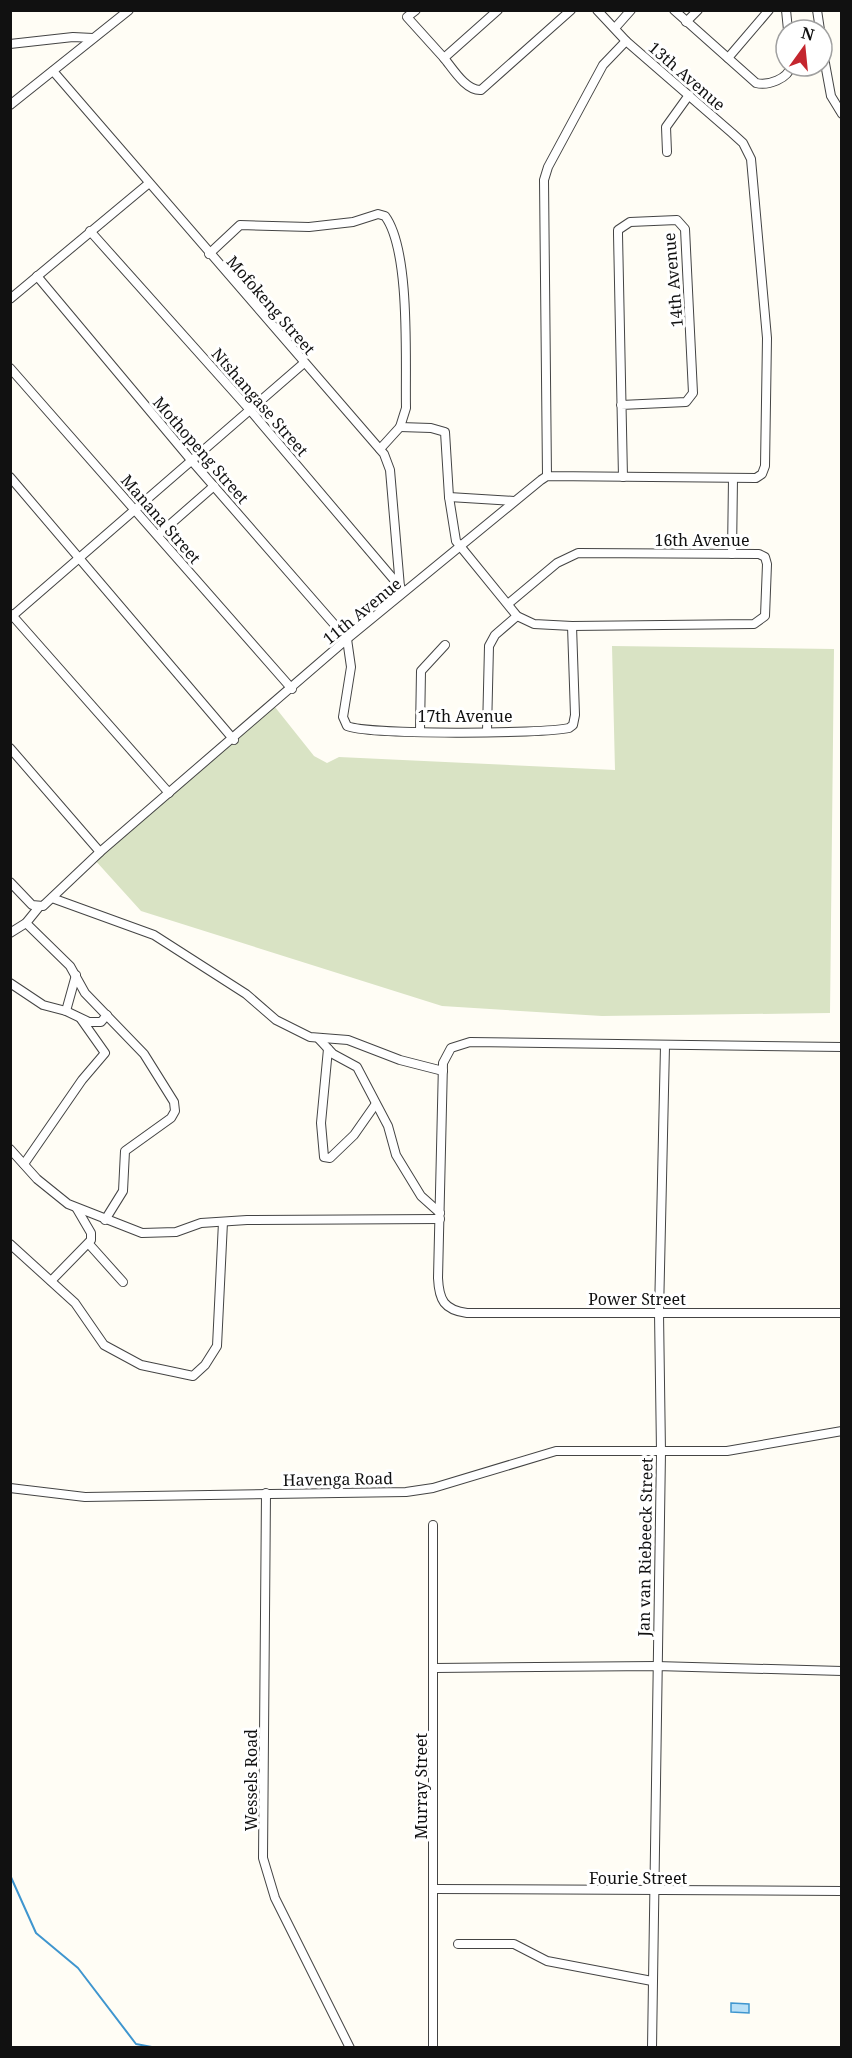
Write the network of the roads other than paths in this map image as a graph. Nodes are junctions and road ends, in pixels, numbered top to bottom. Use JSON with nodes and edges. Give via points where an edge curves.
{"nodes":[{"id":1,"x":129,"y":10,"type":"edge"},
{"id":2,"x":416,"y":10,"type":"edge"},
{"id":3,"x":498,"y":10,"type":"edge"},
{"id":4,"x":571,"y":10,"type":"edge"},
{"id":5,"x":597,"y":10,"type":"edge"},
{"id":6,"x":631,"y":10,"type":"edge"},
{"id":7,"x":674,"y":10,"type":"edge"},
{"id":8,"x":698,"y":10,"type":"edge"},
{"id":9,"x":769,"y":10,"type":"edge"},
{"id":10,"x":686,"y":22,"type":"junction"},
{"id":11,"x":615,"y":28,"type":"junction"},
{"id":12,"x":93,"y":38,"type":"junction"},
{"id":13,"x":626,"y":41,"type":"junction"},
{"id":14,"x":10,"y":44,"type":"edge"},
{"id":15,"x":444,"y":58,"type":"junction"},
{"id":16,"x":728,"y":58,"type":"junction"},
{"id":17,"x":52,"y":71,"type":"junction"},
{"id":18,"x":778,"y":78,"type":"edge"},
{"id":19,"x":828,"y":78,"type":"edge"},
{"id":20,"x":689,"y":95,"type":"junction"},
{"id":21,"x":10,"y":105,"type":"edge"},
{"id":22,"x":842,"y":114,"type":"edge"},
{"id":23,"x":667,"y":152,"type":"dead end"},
{"id":24,"x":148,"y":184,"type":"junction"},
{"id":25,"x":90,"y":231,"type":"junction"},
{"id":26,"x":209,"y":254,"type":"junction"},
{"id":27,"x":37,"y":276,"type":"junction"},
{"id":28,"x":10,"y":299,"type":"edge"},
{"id":29,"x":304,"y":363,"type":"junction"},
{"id":30,"x":10,"y":368,"type":"edge"},
{"id":31,"x":621,"y":405,"type":"junction"},
{"id":32,"x":250,"y":410,"type":"junction"},
{"id":33,"x":400,"y":427,"type":"junction"},
{"id":34,"x":380,"y":449,"type":"junction"},
{"id":35,"x":191,"y":460,"type":"junction"},
{"id":36,"x":547,"y":476,"type":"junction"},
{"id":37,"x":10,"y":477,"type":"edge"},
{"id":38,"x":623,"y":477,"type":"junction"},
{"id":39,"x":733,"y":478,"type":"junction"},
{"id":40,"x":214,"y":486,"type":"junction"},
{"id":41,"x":449,"y":497,"type":"junction"},
{"id":42,"x":514,"y":501,"type":"junction"},
{"id":43,"x":135,"y":509,"type":"junction"},
{"id":44,"x":158,"y":535,"type":"junction"},
{"id":45,"x":459,"y":547,"type":"junction"},
{"id":46,"x":732,"y":554,"type":"junction"},
{"id":47,"x":81,"y":557,"type":"junction"},
{"id":48,"x":403,"y":590,"type":"junction"},
{"id":49,"x":508,"y":604,"type":"junction"},
{"id":50,"x":11,"y":616,"type":"edge"},
{"id":51,"x":517,"y":616,"type":"junction"},
{"id":52,"x":572,"y":626,"type":"junction"},
{"id":53,"x":347,"y":639,"type":"junction"},
{"id":54,"x":445,"y":645,"type":"dead end"},
{"id":55,"x":291,"y":689,"type":"junction"},
{"id":56,"x":420,"y":730,"type":"junction"},
{"id":57,"x":487,"y":731,"type":"junction"},
{"id":58,"x":234,"y":740,"type":"junction"},
{"id":59,"x":10,"y":748,"type":"edge"},
{"id":60,"x":169,"y":793,"type":"junction"},
{"id":61,"x":100,"y":852,"type":"junction"},
{"id":62,"x":10,"y":882,"type":"edge"},
{"id":63,"x":52,"y":898,"type":"junction"},
{"id":64,"x":36,"y":906,"type":"junction"},
{"id":65,"x":26,"y":923,"type":"junction"},
{"id":66,"x":10,"y":933,"type":"edge"},
{"id":67,"x":76,"y":975,"type":"junction"},
{"id":68,"x":10,"y":983,"type":"edge"},
{"id":69,"x":66,"y":1011,"type":"junction"},
{"id":70,"x":107,"y":1015,"type":"junction"},
{"id":71,"x":81,"y":1019,"type":"junction"},
{"id":72,"x":319,"y":1039,"type":"junction"},
{"id":73,"x":665,"y":1046,"type":"junction"},
{"id":74,"x":842,"y":1047,"type":"edge"},
{"id":75,"x":327,"y":1049,"type":"junction"},
{"id":76,"x":443,"y":1071,"type":"junction"},
{"id":77,"x":375,"y":1105,"type":"junction"},
{"id":78,"x":10,"y":1149,"type":"edge"},
{"id":79,"x":24,"y":1164,"type":"junction"},
{"id":80,"x":77,"y":1209,"type":"junction"},
{"id":81,"x":440,"y":1216,"type":"junction"},
{"id":82,"x":105,"y":1220,"type":"junction"},
{"id":83,"x":223,"y":1222,"type":"junction"},
{"id":84,"x":10,"y":1244,"type":"edge"},
{"id":85,"x":89,"y":1244,"type":"junction"},
{"id":86,"x":51,"y":1281,"type":"junction"},
{"id":87,"x":123,"y":1282,"type":"dead end"},
{"id":88,"x":659,"y":1313,"type":"junction"},
{"id":89,"x":842,"y":1313,"type":"edge"},
{"id":90,"x":842,"y":1431,"type":"edge"},
{"id":91,"x":661,"y":1452,"type":"junction"},
{"id":92,"x":10,"y":1488,"type":"edge"},
{"id":93,"x":266,"y":1493,"type":"junction"},
{"id":94,"x":434,"y":1525,"type":"dead end"},
{"id":95,"x":656,"y":1666,"type":"junction"},
{"id":96,"x":435,"y":1668,"type":"junction"},
{"id":97,"x":842,"y":1671,"type":"edge"},
{"id":98,"x":434,"y":1889,"type":"junction"},
{"id":99,"x":842,"y":1891,"type":"edge"},
{"id":100,"x":652,"y":1892,"type":"junction"},
{"id":101,"x":458,"y":1944,"type":"dead end"},
{"id":102,"x":652,"y":1981,"type":"junction"},
{"id":103,"x":350,"y":2048,"type":"edge"},
{"id":104,"x":433,"y":2048,"type":"edge"},
{"id":105,"x":652,"y":2048,"type":"edge"}],
"edges":[{"from":1,"to":12,"type":"street"},
{"from":2,"to":15,"type":"street","via":[[407,17]]},
{"from":3,"to":15,"type":"street"},
{"from":4,"to":15,"type":"street","via":[[481,90],[467,86]]},
{"from":5,"to":11,"type":"street"},
{"from":6,"to":11,"type":"street"},
{"from":7,"to":10,"type":"street"},
{"from":8,"to":10,"type":"street"},
{"from":9,"to":16,"type":"street"},
{"from":10,"to":16,"type":"street"},
{"from":11,"to":13,"type":"street"},
{"from":12,"to":14,"type":"street"},
{"from":12,"to":17,"type":"street"},
{"from":13,"to":20,"type":"street","name":"13th Avenue"},
{"from":13,"to":36,"type":"street","name":"13th Avenue","via":[[603,65],[544,180]]},
{"from":16,"to":18,"type":"street","via":[[760,84]]},
{"from":17,"to":21,"type":"street"},
{"from":17,"to":24,"type":"street","name":"Mofokeng Street"},
{"from":19,"to":22,"type":"street","via":[[831,96]]},
{"from":20,"to":23,"type":"street","via":[[666,127]]},
{"from":20,"to":39,"type":"street","name":"13th Avenue","via":[[743,143],[751,159],[767,338],[765,458],[762,474],[756,478]]},
{"from":24,"to":25,"type":"street"},
{"from":24,"to":26,"type":"street","name":"Mofokeng Street"},
{"from":25,"to":27,"type":"street"},
{"from":25,"to":32,"type":"street","name":"Ntshangase Street"},
{"from":26,"to":29,"type":"street","name":"Mofokeng Street"},
{"from":26,"to":33,"type":"street","via":[[240,225],[309,227],[385,216],[404,284],[406,408]]},
{"from":27,"to":28,"type":"street"},
{"from":27,"to":35,"type":"street","name":"Mothopeng Street"},
{"from":29,"to":32,"type":"street"},
{"from":29,"to":34,"type":"street","name":"Mofokeng Street"},
{"from":30,"to":43,"type":"street","name":"Manana Street"},
{"from":31,"to":31,"type":"street","name":"14th Avenue","via":[[618,230],[630,222],[676,220],[685,229],[693,393],[686,402]]},
{"from":31,"to":38,"type":"street","name":"14th Avenue"},
{"from":32,"to":35,"type":"street"},
{"from":32,"to":48,"type":"street","name":"Ntshangase Street"},
{"from":33,"to":34,"type":"street"},
{"from":33,"to":41,"type":"street","via":[[445,432]]},
{"from":34,"to":48,"type":"street","name":"Mofokeng Street","via":[[390,470]]},
{"from":35,"to":40,"type":"street","name":"Mothopeng Street"},
{"from":35,"to":43,"type":"street"},
{"from":36,"to":38,"type":"street"},
{"from":36,"to":42,"type":"street","name":"11th Avenue"},
{"from":37,"to":47,"type":"street"},
{"from":38,"to":39,"type":"street"},
{"from":39,"to":46,"type":"street"},
{"from":40,"to":44,"type":"street"},
{"from":40,"to":53,"type":"street","name":"Mothopeng Street"},
{"from":41,"to":42,"type":"street"},
{"from":41,"to":45,"type":"street"},
{"from":42,"to":45,"type":"street","name":"11th Avenue"},
{"from":43,"to":44,"type":"street","name":"Manana Street"},
{"from":43,"to":47,"type":"street"},
{"from":44,"to":55,"type":"street","name":"Manana Street"},
{"from":45,"to":48,"type":"street","name":"11th Avenue"},
{"from":45,"to":49,"type":"street"},
{"from":46,"to":49,"type":"street","name":"16th Avenue","via":[[578,553],[557,563]]},
{"from":46,"to":52,"type":"street","name":"16th Avenue","via":[[759,554],[766,561],[766,611],[759,623]]},
{"from":47,"to":50,"type":"street"},
{"from":47,"to":58,"type":"street"},
{"from":48,"to":53,"type":"street","name":"11th Avenue"},
{"from":49,"to":51,"type":"street"},
{"from":50,"to":60,"type":"street"},
{"from":51,"to":52,"type":"street","name":"16th Avenue","via":[[534,624]]},
{"from":51,"to":57,"type":"street","via":[[495,635],[489,646]]},
{"from":52,"to":57,"type":"street","name":"17th Avenue","via":[[573,725],[566,729]]},
{"from":53,"to":55,"type":"street","name":"11th Avenue"},
{"from":53,"to":56,"type":"street","name":"17th Avenue","via":[[351,667],[344,723],[359,729]]},
{"from":54,"to":56,"type":"street","via":[[421,671]]},
{"from":55,"to":58,"type":"street","name":"11th Avenue"},
{"from":56,"to":57,"type":"street","name":"17th Avenue"},
{"from":58,"to":60,"type":"street","name":"11th Avenue"},
{"from":59,"to":61,"type":"street"},
{"from":60,"to":61,"type":"street","name":"11th Avenue"},
{"from":61,"to":63,"type":"street","name":"11th Avenue"},
{"from":62,"to":64,"type":"street"},
{"from":63,"to":64,"type":"street","name":"11th Avenue"},
{"from":63,"to":72,"type":"street","via":[[154,935],[246,994],[276,1020]]},
{"from":64,"to":65,"type":"street","name":"11th Avenue"},
{"from":65,"to":66,"type":"street","name":"11th Avenue"},
{"from":65,"to":67,"type":"street"},
{"from":67,"to":69,"type":"street"},
{"from":67,"to":70,"type":"street","via":[[85,993]]},
{"from":68,"to":69,"type":"street","via":[[35,1001]]},
{"from":69,"to":71,"type":"street"},
{"from":70,"to":71,"type":"street","via":[[97,1023]]},
{"from":70,"to":82,"type":"street","via":[[150,1061],[175,1107],[165,1123],[127,1148],[123,1191]]},
{"from":71,"to":79,"type":"street","via":[[105,1053]]},
{"from":72,"to":75,"type":"street"},
{"from":72,"to":76,"type":"street","via":[[348,1040]]},
{"from":73,"to":74,"type":"street"},
{"from":73,"to":76,"type":"street","via":[[470,1042],[458,1044],[448,1052]]},
{"from":73,"to":88,"type":"street","name":"Jan van Riebeeck Street"},
{"from":75,"to":77,"type":"street","via":[[355,1064]]},
{"from":75,"to":77,"type":"street","via":[[321,1124],[324,1158],[330,1158],[344,1146]]},
{"from":76,"to":81,"type":"street"},
{"from":77,"to":81,"type":"street","via":[[388,1126],[396,1155]]},
{"from":78,"to":79,"type":"street"},
{"from":79,"to":80,"type":"street"},
{"from":80,"to":82,"type":"street"},
{"from":80,"to":85,"type":"street","via":[[92,1235]]},
{"from":81,"to":83,"type":"street"},
{"from":81,"to":88,"type":"street","name":"Power Street","via":[[440,1297],[449,1309],[466,1313]]},
{"from":82,"to":83,"type":"street","via":[[145,1233],[176,1232]]},
{"from":83,"to":86,"type":"street","via":[[217,1346],[196,1375],[153,1369],[113,1352],[97,1338],[75,1303]]},
{"from":84,"to":86,"type":"street"},
{"from":85,"to":86,"type":"street"},
{"from":85,"to":87,"type":"street"},
{"from":88,"to":89,"type":"street","name":"Power Street"},
{"from":88,"to":91,"type":"street","name":"Jan van Riebeeck Street"},
{"from":90,"to":91,"type":"street","name":"Havenga Road","via":[[727,1451]]},
{"from":91,"to":93,"type":"street","name":"Havenga Road","via":[[545,1453],[433,1488],[406,1492]]},
{"from":91,"to":95,"type":"street","name":"Jan van Riebeeck Street"},
{"from":92,"to":93,"type":"street","name":"Havenga Road","via":[[85,1497]]},
{"from":93,"to":103,"type":"street","name":"Wessels Road","via":[[263,1858],[274,1898]]},
{"from":94,"to":96,"type":"street","name":"Murray Street"},
{"from":95,"to":96,"type":"street"},
{"from":95,"to":97,"type":"street"},
{"from":95,"to":100,"type":"street","name":"Jan van Riebeeck Street"},
{"from":96,"to":98,"type":"street","name":"Murray Street"},
{"from":98,"to":100,"type":"street","name":"Fourie Street"},
{"from":98,"to":104,"type":"street","name":"Murray Street"},
{"from":99,"to":100,"type":"street","name":"Fourie Street"},
{"from":100,"to":102,"type":"street","name":"Jan van Riebeeck Street"},
{"from":101,"to":102,"type":"street","via":[[514,1944],[547,1961]]},
{"from":102,"to":105,"type":"street","name":"Jan van Riebeeck Street"}]}
